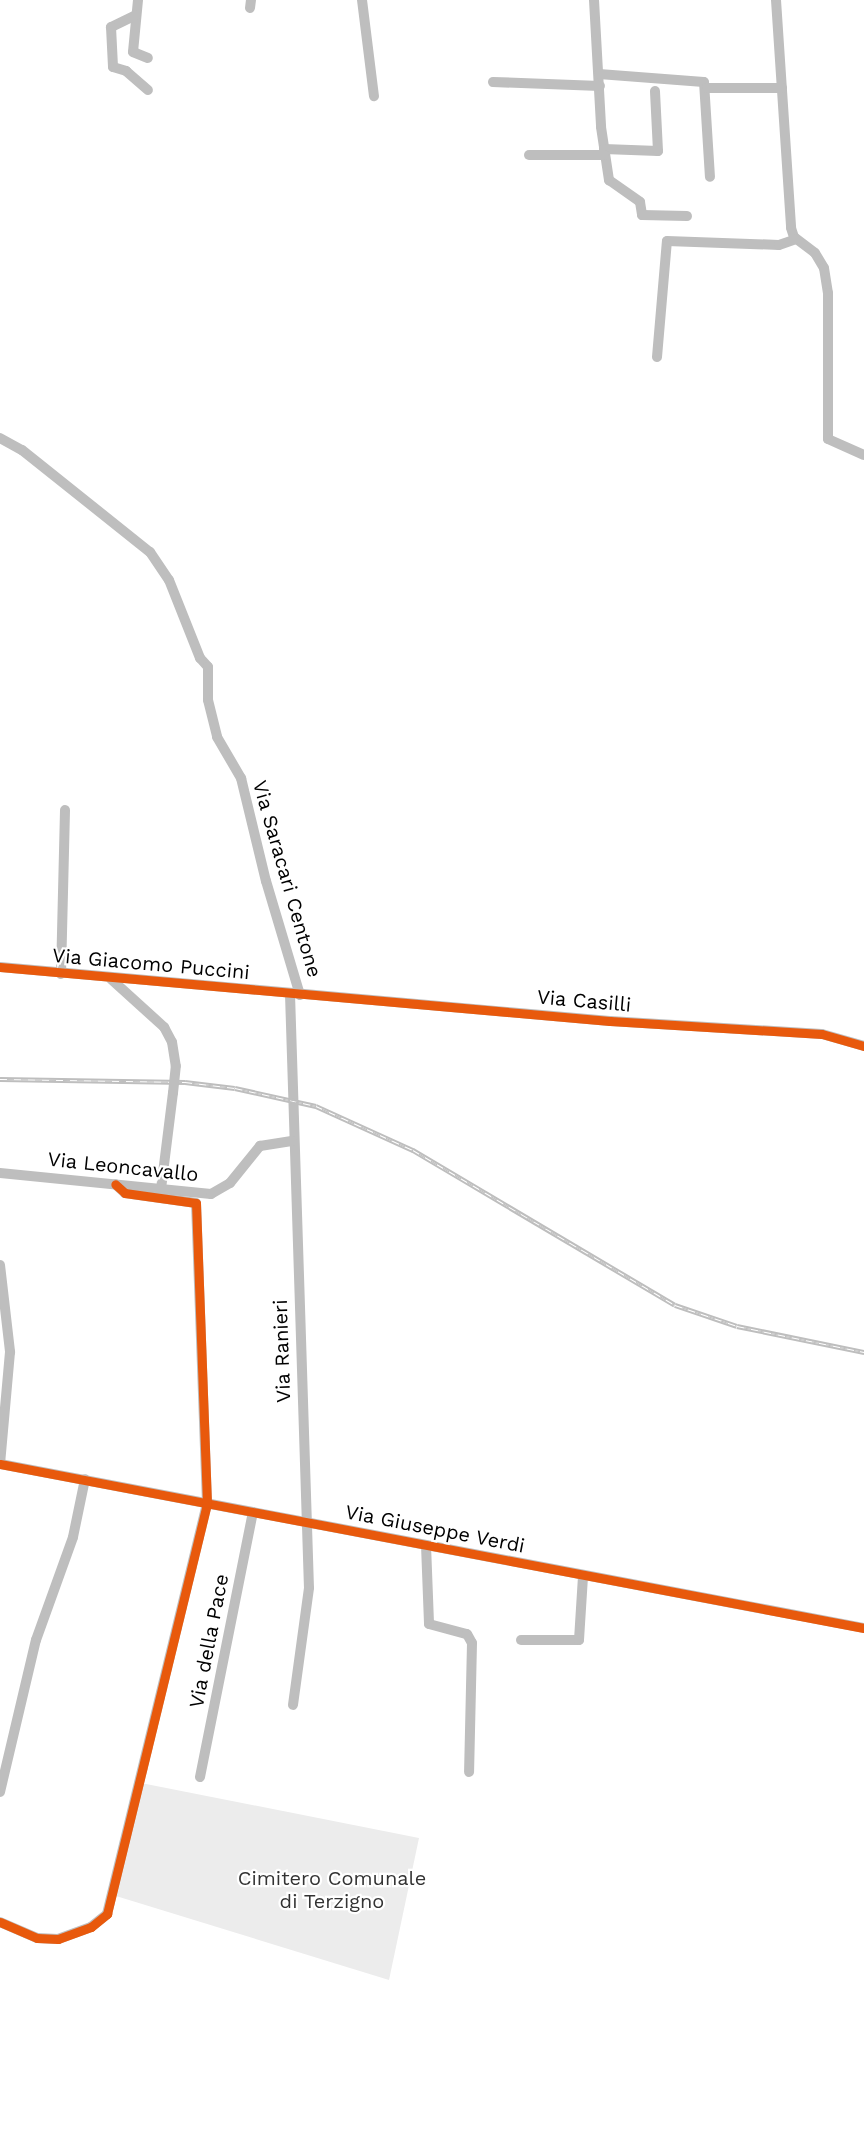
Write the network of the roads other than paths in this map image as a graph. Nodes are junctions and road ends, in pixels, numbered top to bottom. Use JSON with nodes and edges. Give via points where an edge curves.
{"nodes":[{"id":1,"x":138,"y":0,"type":"edge"},
{"id":2,"x":362,"y":0,"type":"edge"},
{"id":3,"x":594,"y":0,"type":"edge"},
{"id":4,"x":776,"y":0,"type":"edge"},
{"id":5,"x":136,"y":15,"type":"junction"},
{"id":6,"x":148,"y":58,"type":"dead end"},
{"id":7,"x":599,"y":74,"type":"junction"},
{"id":8,"x":493,"y":82,"type":"dead end"},
{"id":9,"x":600,"y":86,"type":"junction"},
{"id":10,"x":706,"y":88,"type":"junction"},
{"id":11,"x":782,"y":88,"type":"junction"},
{"id":12,"x":148,"y":90,"type":"dead end"},
{"id":13,"x":655,"y":91,"type":"dead end"},
{"id":14,"x":374,"y":96,"type":"dead end"},
{"id":15,"x":604,"y":152,"type":"junction"},
{"id":16,"x":529,"y":154,"type":"dead end"},
{"id":17,"x":710,"y":177,"type":"dead end"},
{"id":18,"x":687,"y":216,"type":"dead end"},
{"id":19,"x":796,"y":239,"type":"junction"},
{"id":20,"x":657,"y":357,"type":"dead end"},
{"id":21,"x":0,"y":438,"type":"edge"},
{"id":22,"x":864,"y":455,"type":"edge"},
{"id":23,"x":65,"y":810,"type":"dead end"},
{"id":24,"x":0,"y":967,"type":"edge"},
{"id":25,"x":61,"y":974,"type":"junction"},
{"id":26,"x":111,"y":979,"type":"junction"},
{"id":27,"x":295,"y":994,"type":"junction"},
{"id":28,"x":864,"y":1046,"type":"edge"},
{"id":29,"x":292,"y":1141,"type":"junction"},
{"id":30,"x":0,"y":1173,"type":"edge"},
{"id":31,"x":115,"y":1184,"type":"junction"},
{"id":32,"x":161,"y":1189,"type":"junction"},
{"id":33,"x":0,"y":1265,"type":"edge"},
{"id":34,"x":4,"y":1378,"type":"edge"},
{"id":35,"x":0,"y":1464,"type":"edge"},
{"id":36,"x":85,"y":1479,"type":"junction"},
{"id":37,"x":207,"y":1503,"type":"junction"},
{"id":38,"x":253,"y":1512,"type":"junction"},
{"id":39,"x":307,"y":1522,"type":"junction"},
{"id":40,"x":426,"y":1545,"type":"junction"},
{"id":41,"x":583,"y":1577,"type":"junction"},
{"id":42,"x":864,"y":1628,"type":"edge"},
{"id":43,"x":521,"y":1640,"type":"dead end"},
{"id":44,"x":293,"y":1705,"type":"dead end"},
{"id":45,"x":469,"y":1772,"type":"dead end"},
{"id":46,"x":200,"y":1777,"type":"dead end"},
{"id":47,"x":0,"y":1792,"type":"edge"},
{"id":48,"x":0,"y":1922,"type":"edge"}],
"edges":[{"from":1,"to":5,"type":"street"},
{"from":2,"to":14,"type":"street"},
{"from":3,"to":7,"type":"street"},
{"from":4,"to":11,"type":"street"},
{"from":5,"to":6,"type":"street","via":[[133,52]]},
{"from":5,"to":12,"type":"street","via":[[111,27],[113,67],[126,71]]},
{"from":7,"to":9,"type":"street"},
{"from":7,"to":10,"type":"street","via":[[704,82]]},
{"from":8,"to":9,"type":"street"},
{"from":9,"to":15,"type":"street"},
{"from":10,"to":11,"type":"street"},
{"from":10,"to":17,"type":"street"},
{"from":11,"to":19,"type":"street","via":[[791,228]]},
{"from":13,"to":15,"type":"street","via":[[658,151]]},
{"from":15,"to":16,"type":"street"},
{"from":15,"to":18,"type":"street","via":[[609,180],[640,202],[642,215]]},
{"from":19,"to":20,"type":"street","via":[[779,245],[667,241]]},
{"from":19,"to":22,"type":"street","via":[[815,253],[824,268],[828,293],[828,439]]},
{"from":21,"to":27,"type":"street","name":"Via Saracari Centone","via":[[22,450],[150,552],[169,580],[200,658],[208,667],[208,700],[217,737],[241,778]]},
{"from":23,"to":25,"type":"street"},
{"from":24,"to":25,"type":"street","name":"Via Giacomo Puccini"},
{"from":25,"to":26,"type":"street","name":"Via Giacomo Puccini"},
{"from":26,"to":27,"type":"street","name":"Via Giacomo Puccini"},
{"from":26,"to":32,"type":"street","bridge":true,"via":[[164,1027],[172,1042],[176,1066]]},
{"from":27,"to":28,"type":"street","name":"Via Casilli","via":[[610,1021],[822,1034]]},
{"from":27,"to":29,"type":"street","name":"Via Ranieri"},
{"from":29,"to":32,"type":"street","name":"Via Leoncavallo","via":[[260,1146],[230,1183],[217,1192]]},
{"from":29,"to":39,"type":"street","name":"Via Ranieri"},
{"from":30,"to":31,"type":"street","name":"Via Leoncavallo"},
{"from":31,"to":32,"type":"street","name":"Via Leoncavallo"},
{"from":31,"to":37,"type":"street","via":[[124,1192],[196,1203]]},
{"from":33,"to":34,"type":"street","via":[[10,1352]]},
{"from":34,"to":35,"type":"street"},
{"from":35,"to":36,"type":"street","name":"Via Giuseppe Verdi"},
{"from":36,"to":37,"type":"street","name":"Via Giuseppe Verdi"},
{"from":36,"to":47,"type":"street","via":[[73,1537],[36,1640]]},
{"from":37,"to":38,"type":"street","name":"Via Giuseppe Verdi"},
{"from":37,"to":48,"type":"street","via":[[107,1914],[91,1927],[58,1940],[37,1938]]},
{"from":38,"to":39,"type":"street","name":"Via Giuseppe Verdi"},
{"from":38,"to":46,"type":"street","name":"Via della Pace"},
{"from":39,"to":40,"type":"street","name":"Via Giuseppe Verdi"},
{"from":39,"to":44,"type":"street","name":"Via Ranieri","via":[[309,1605]]},
{"from":40,"to":41,"type":"street","name":"Via Giuseppe Verdi"},
{"from":40,"to":45,"type":"street","via":[[429,1623],[467,1634],[472,1643]]},
{"from":41,"to":42,"type":"street","name":"Via Giuseppe Verdi"},
{"from":41,"to":43,"type":"street","via":[[579,1640]]}]}
